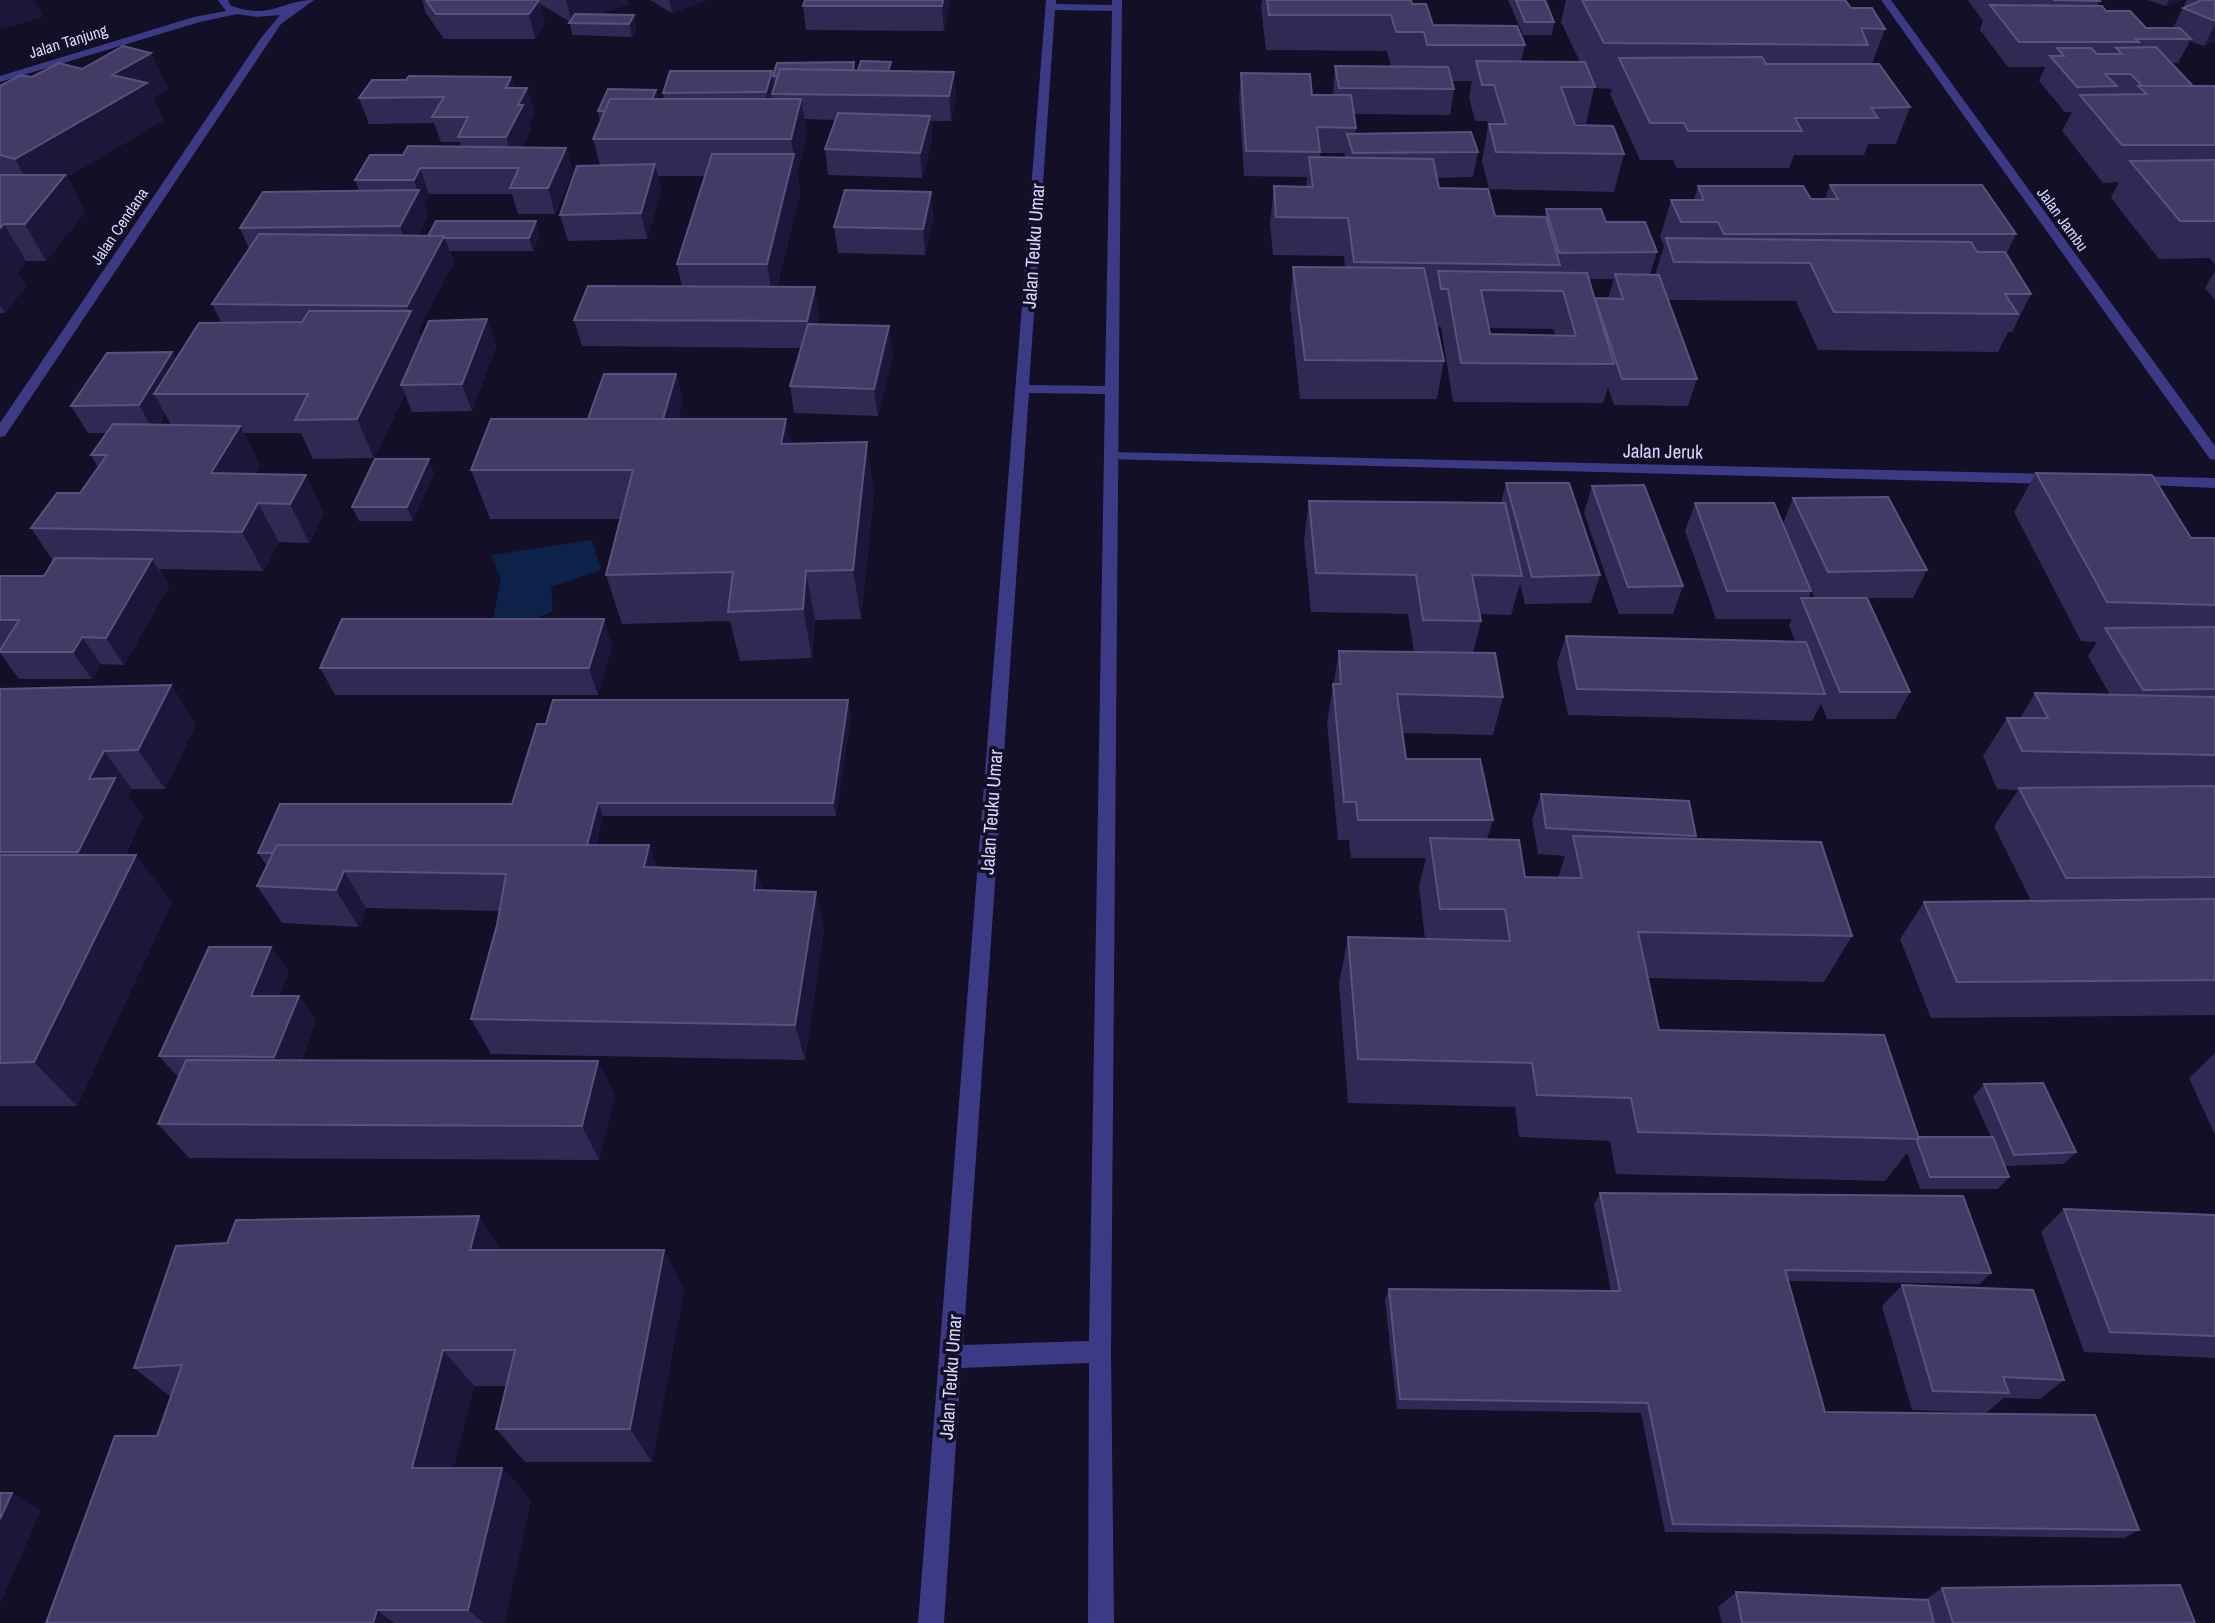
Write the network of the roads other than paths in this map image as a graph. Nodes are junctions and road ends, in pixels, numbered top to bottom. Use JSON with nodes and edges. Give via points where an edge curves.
{"nodes":[{"id":1,"x":222,"y":0,"type":"edge"},
{"id":2,"x":309,"y":0,"type":"edge"},
{"id":3,"x":1886,"y":0,"type":"edge"},
{"id":4,"x":1051,"y":4,"type":"edge"},
{"id":5,"x":1117,"y":4,"type":"edge"},
{"id":6,"x":298,"y":6,"type":"junction"},
{"id":7,"x":235,"y":12,"type":"junction"},
{"id":8,"x":251,"y":14,"type":"junction"},
{"id":9,"x":145,"y":34,"type":"junction"},
{"id":10,"x":266,"y":38,"type":"junction"},
{"id":11,"x":0,"y":79,"type":"edge"},
{"id":12,"x":1023,"y":390,"type":"junction"},
{"id":13,"x":1112,"y":390,"type":"junction"},
{"id":14,"x":0,"y":433,"type":"edge"},
{"id":15,"x":1111,"y":456,"type":"junction"},
{"id":16,"x":2215,"y":456,"type":"edge"},
{"id":17,"x":2076,"y":480,"type":"edge"},
{"id":18,"x":2118,"y":481,"type":"edge"},
{"id":19,"x":2215,"y":483,"type":"edge"},
{"id":20,"x":1100,"y":1352,"type":"junction"},
{"id":21,"x":951,"y":1357,"type":"junction"},
{"id":22,"x":931,"y":1623,"type":"edge"},
{"id":23,"x":1101,"y":1623,"type":"edge"}],
"edges":[{"from":1,"to":7,"type":"street"},
{"from":1,"to":9,"type":"street","name":"Jalan Tanjung"},
{"from":2,"to":6,"type":"street"},
{"from":3,"to":16,"type":"street","name":"Jalan Jambu"},
{"from":4,"to":5,"type":"street"},
{"from":4,"to":12,"type":"street","name":"Jalan Teuku Umar"},
{"from":5,"to":13,"type":"street"},
{"from":6,"to":8,"type":"street"},
{"from":6,"to":10,"type":"street","name":"Jalan Cendana"},
{"from":7,"to":8,"type":"street"},
{"from":7,"to":9,"type":"street","name":"Jalan Tanjung"},
{"from":8,"to":10,"type":"street"},
{"from":9,"to":11,"type":"street","name":"Jalan Tanjung"},
{"from":10,"to":14,"type":"street","name":"Jalan Cendana"},
{"from":12,"to":13,"type":"street"},
{"from":12,"to":21,"type":"street","name":"Jalan Teuku Umar"},
{"from":13,"to":15,"type":"street"},
{"from":15,"to":17,"type":"street","name":"Jalan Jeruk"},
{"from":15,"to":20,"type":"street"},
{"from":18,"to":19,"type":"street"},
{"from":20,"to":21,"type":"street"},
{"from":20,"to":23,"type":"street"},
{"from":21,"to":22,"type":"street","name":"Jalan Teuku Umar"}]}
